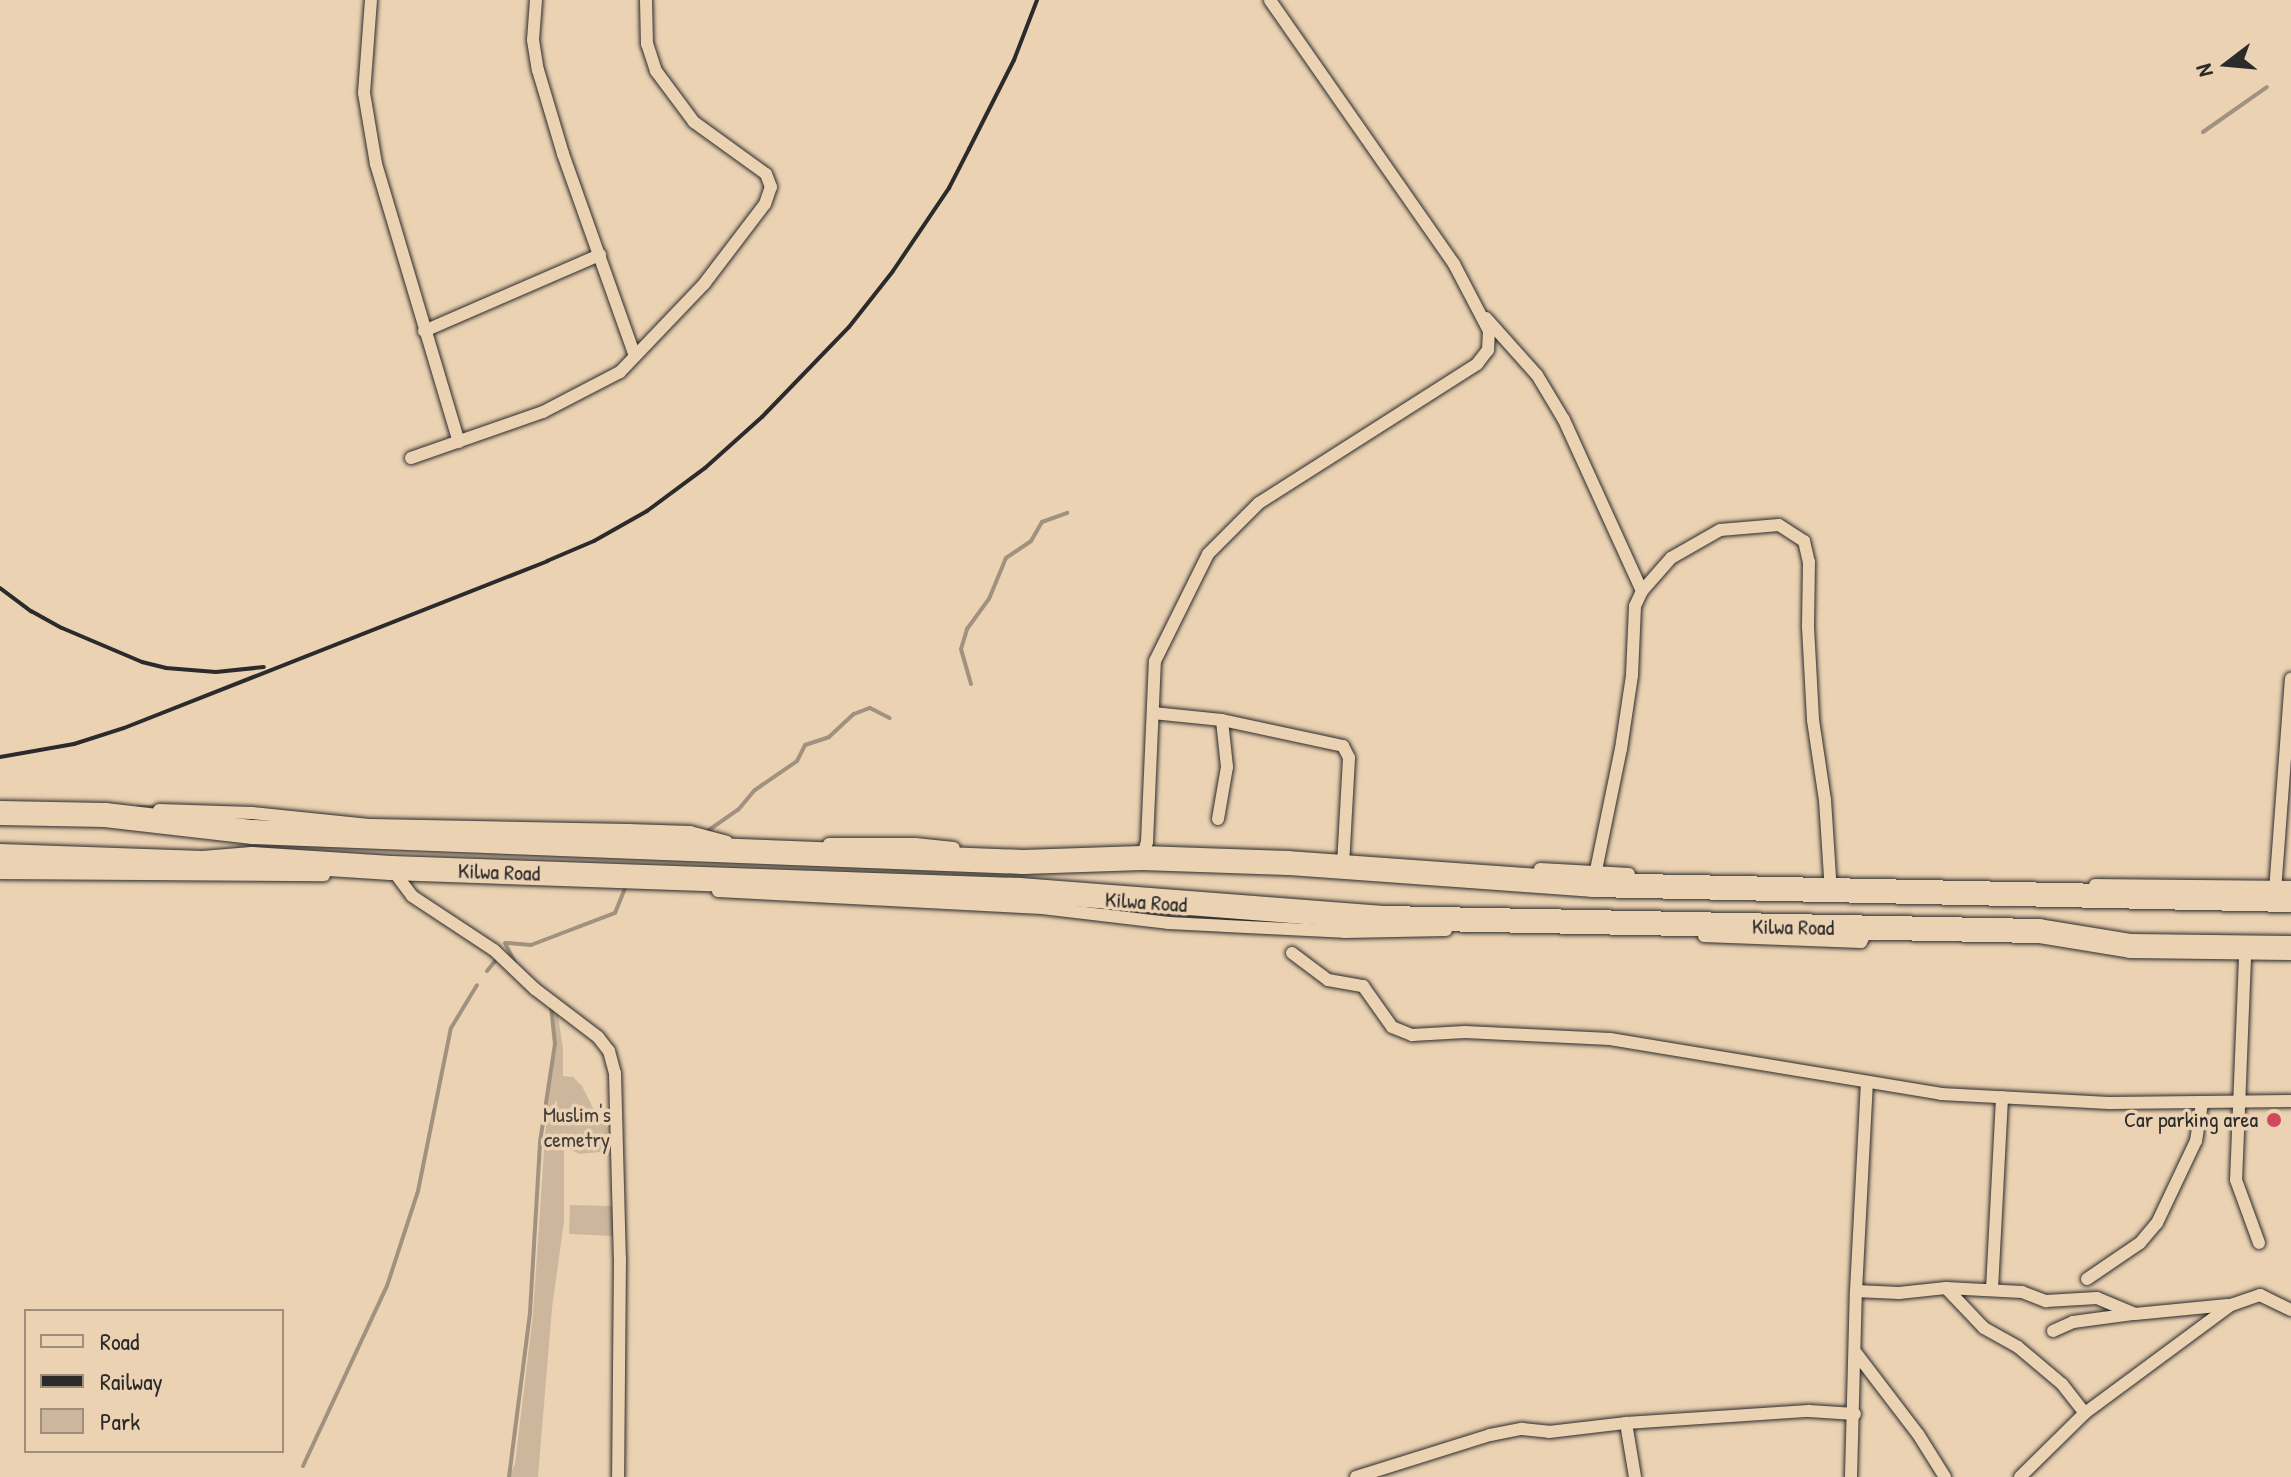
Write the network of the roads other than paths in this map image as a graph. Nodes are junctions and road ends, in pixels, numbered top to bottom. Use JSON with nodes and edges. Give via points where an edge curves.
{"nodes":[{"id":1,"x":371,"y":0,"type":"edge"},
{"id":2,"x":536,"y":0,"type":"edge"},
{"id":3,"x":646,"y":0,"type":"edge"},
{"id":4,"x":1270,"y":0,"type":"edge"},
{"id":5,"x":600,"y":255,"type":"junction"},
{"id":6,"x":1475,"y":306,"type":"junction"},
{"id":7,"x":424,"y":331,"type":"junction"},
{"id":8,"x":635,"y":356,"type":"junction"},
{"id":9,"x":459,"y":442,"type":"junction"},
{"id":10,"x":411,"y":458,"type":"dead end"},
{"id":11,"x":1642,"y":591,"type":"junction"},
{"id":12,"x":2291,"y":679,"type":"edge"},
{"id":13,"x":1153,"y":713,"type":"junction"},
{"id":14,"x":1222,"y":720,"type":"junction"},
{"id":15,"x":0,"y":806,"type":"edge"},
{"id":16,"x":0,"y":813,"type":"edge"},
{"id":17,"x":1218,"y":819,"type":"dead end"},
{"id":18,"x":629,"y":838,"type":"junction"},
{"id":19,"x":1144,"y":855,"type":"junction"},
{"id":20,"x":0,"y":856,"type":"edge"},
{"id":21,"x":1343,"y":862,"type":"junction"},
{"id":22,"x":393,"y":872,"type":"junction"},
{"id":23,"x":0,"y":873,"type":"edge"},
{"id":24,"x":1594,"y":879,"type":"junction"},
{"id":25,"x":1832,"y":886,"type":"junction"},
{"id":26,"x":2283,"y":893,"type":"edge"},
{"id":27,"x":2246,"y":948,"type":"junction"},
{"id":28,"x":2291,"y":948,"type":"edge"},
{"id":29,"x":1292,"y":953,"type":"dead end"},
{"id":30,"x":2291,"y":959,"type":"edge"},
{"id":31,"x":1867,"y":1084,"type":"junction"},
{"id":32,"x":2002,"y":1097,"type":"junction"},
{"id":33,"x":2291,"y":1101,"type":"edge"},
{"id":34,"x":2202,"y":1102,"type":"junction"},
{"id":35,"x":2240,"y":1102,"type":"junction"},
{"id":36,"x":2259,"y":1243,"type":"dead end"},
{"id":37,"x":2087,"y":1279,"type":"dead end"},
{"id":38,"x":1946,"y":1288,"type":"junction"},
{"id":39,"x":1992,"y":1289,"type":"junction"},
{"id":40,"x":1856,"y":1291,"type":"junction"},
{"id":41,"x":2231,"y":1305,"type":"junction"},
{"id":42,"x":2291,"y":1310,"type":"edge"},
{"id":43,"x":2135,"y":1314,"type":"junction"},
{"id":44,"x":2053,"y":1331,"type":"dead end"},
{"id":45,"x":1856,"y":1353,"type":"junction"},
{"id":46,"x":2085,"y":1413,"type":"junction"},
{"id":47,"x":1855,"y":1414,"type":"junction"},
{"id":48,"x":1626,"y":1423,"type":"junction"},
{"id":49,"x":618,"y":1477,"type":"edge"},
{"id":50,"x":1356,"y":1477,"type":"edge"},
{"id":51,"x":1635,"y":1477,"type":"edge"},
{"id":52,"x":1851,"y":1477,"type":"edge"},
{"id":53,"x":1945,"y":1477,"type":"edge"},
{"id":54,"x":2020,"y":1477,"type":"edge"}],
"edges":[{"from":1,"to":7,"type":"street","via":[[364,93],[370,131],[385,204]]},
{"from":2,"to":5,"type":"street","via":[[533,40],[538,70]]},
{"from":3,"to":8,"type":"street","via":[[647,44],[665,86],[694,122],[766,174],[771,187],[765,204],[704,284]]},
{"from":4,"to":6,"type":"street","via":[[1426,222]]},
{"from":5,"to":7,"type":"street"},
{"from":5,"to":8,"type":"street"},
{"from":6,"to":11,"type":"street","via":[[1537,375],[1564,420]]},
{"from":6,"to":13,"type":"street","via":[[1489,331],[1488,350],[1477,364],[1259,503],[1208,554],[1155,661]]},
{"from":7,"to":9,"type":"street"},
{"from":8,"to":9,"type":"street","via":[[599,385]]},
{"from":9,"to":10,"type":"street"},
{"from":11,"to":24,"type":"street","via":[[1635,606],[1621,749]]},
{"from":11,"to":25,"type":"street","via":[[1671,558],[1720,530],[1779,525],[1804,541],[1813,720]]},
{"from":12,"to":26,"type":"street"},
{"from":13,"to":14,"type":"street"},
{"from":13,"to":19,"type":"street"},
{"from":14,"to":17,"type":"street","via":[[1227,767]]},
{"from":14,"to":21,"type":"street","via":[[1347,750]]},
{"from":15,"to":18,"type":"street","via":[[252,813],[371,825]]},
{"from":16,"to":18,"type":"highway","name":"Kilwa Road","via":[[105,815],[253,832]]},
{"from":18,"to":19,"type":"highway","name":"Kilwa Road","via":[[1023,862]]},
{"from":19,"to":21,"type":"highway","name":"Kilwa Road"},
{"from":20,"to":22,"type":"highway","name":"Kilwa Road","via":[[203,863],[252,859]]},
{"from":21,"to":24,"type":"highway","name":"Kilwa Road"},
{"from":22,"to":23,"type":"street"},
{"from":22,"to":27,"type":"highway","name":"Kilwa Road","via":[[1019,890],[1384,918],[2039,931],[2131,946]]},
{"from":22,"to":49,"type":"street","via":[[423,905],[494,950],[609,1051],[615,1073],[620,1258]]},
{"from":24,"to":25,"type":"highway","name":"Kilwa Road"},
{"from":25,"to":26,"type":"highway","name":"Kilwa Road"},
{"from":27,"to":28,"type":"highway","name":"Kilwa Road"},
{"from":27,"to":30,"type":"street"},
{"from":27,"to":35,"type":"street"},
{"from":29,"to":31,"type":"street","via":[[1328,980],[1363,986],[1392,1027],[1412,1035],[1465,1032],[1610,1039]]},
{"from":31,"to":32,"type":"street"},
{"from":31,"to":40,"type":"street"},
{"from":32,"to":34,"type":"street"},
{"from":32,"to":39,"type":"street"},
{"from":33,"to":35,"type":"street"},
{"from":34,"to":35,"type":"street"},
{"from":34,"to":37,"type":"street","via":[[2196,1141],[2157,1223],[2140,1243]]},
{"from":35,"to":36,"type":"street","via":[[2236,1180]]},
{"from":38,"to":39,"type":"street"},
{"from":38,"to":40,"type":"street"},
{"from":38,"to":46,"type":"street","via":[[1984,1328],[2018,1347],[2062,1384]]},
{"from":39,"to":43,"type":"street","via":[[2046,1301],[2097,1298]]},
{"from":40,"to":45,"type":"street"},
{"from":41,"to":42,"type":"street","via":[[2260,1295]]},
{"from":41,"to":43,"type":"street"},
{"from":41,"to":46,"type":"street"},
{"from":43,"to":44,"type":"street","via":[[2073,1322]]},
{"from":45,"to":47,"type":"street"},
{"from":45,"to":53,"type":"street"},
{"from":46,"to":54,"type":"street"},
{"from":47,"to":48,"type":"street","via":[[1809,1411]]},
{"from":47,"to":52,"type":"street"},
{"from":48,"to":50,"type":"street","via":[[1490,1435]]},
{"from":48,"to":51,"type":"street"}]}
